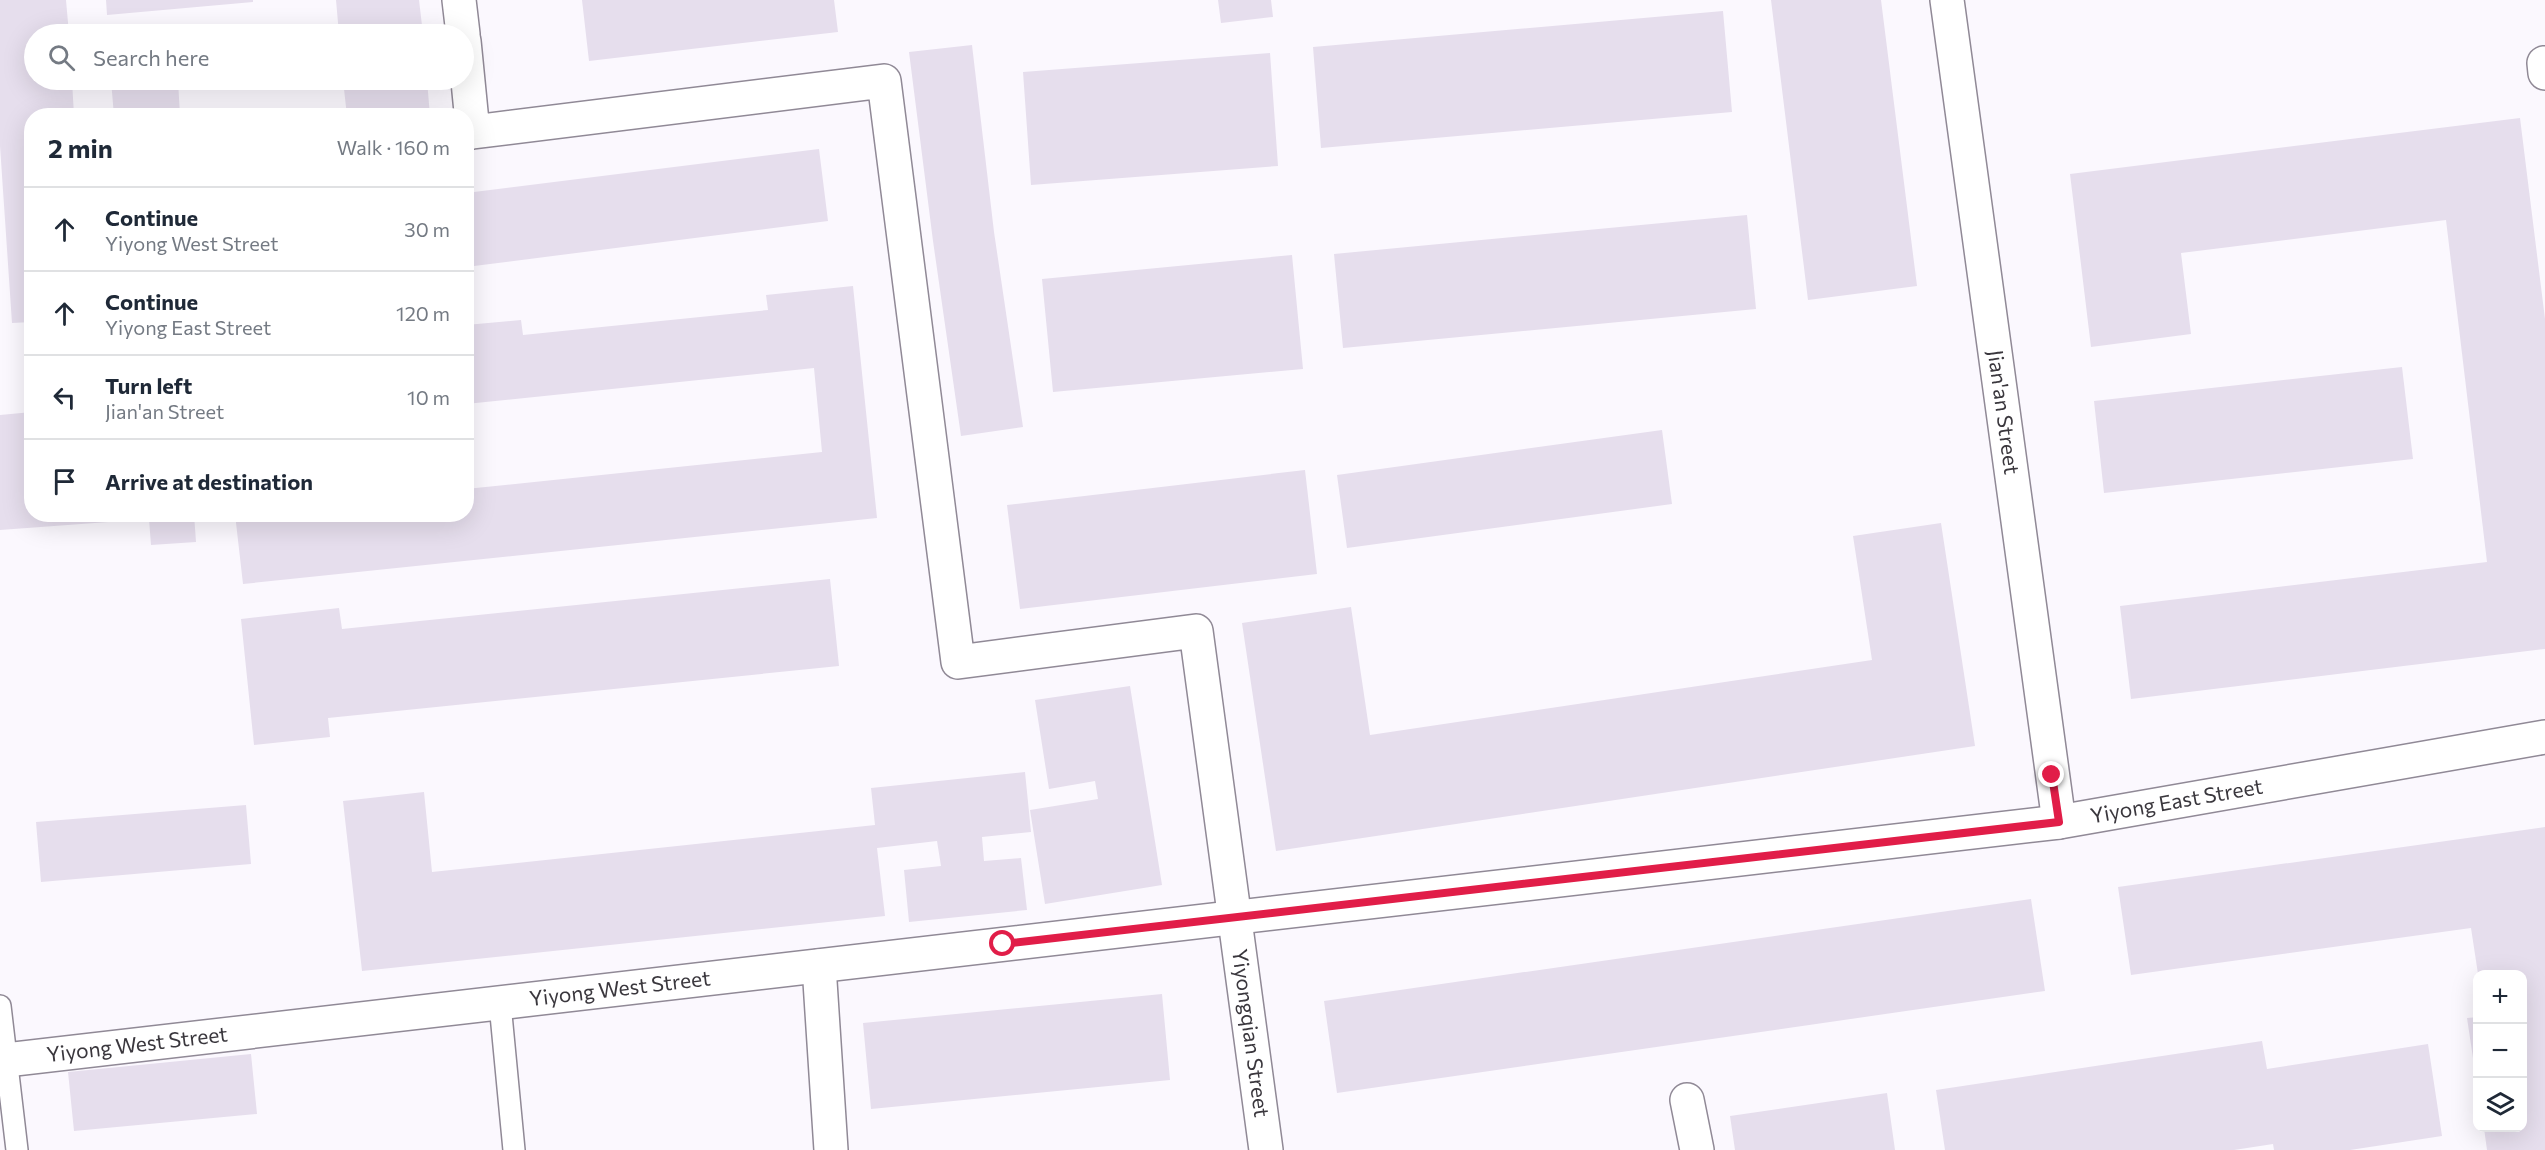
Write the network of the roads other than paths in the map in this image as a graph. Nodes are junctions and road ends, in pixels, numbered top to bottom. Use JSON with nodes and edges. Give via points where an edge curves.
{"nodes":[{"id":1,"x":459,"y":0,"type":"edge"},
{"id":2,"x":1947,"y":0,"type":"edge"},
{"id":3,"x":462,"y":24,"type":"edge"},
{"id":4,"x":469,"y":90,"type":"edge"},
{"id":5,"x":471,"y":108,"type":"edge"},
{"id":6,"x":474,"y":132,"type":"edge"},
{"id":7,"x":2545,"y":737,"type":"edge"},
{"id":8,"x":2059,"y":822,"type":"junction"},
{"id":9,"x":1233,"y":917,"type":"junction"},
{"id":10,"x":819,"y":966,"type":"junction"},
{"id":11,"x":500,"y":1004,"type":"junction"},
{"id":12,"x":0,"y":1006,"type":"edge"},
{"id":13,"x":6,"y":1060,"type":"junction"},
{"id":14,"x":1687,"y":1100,"type":"dead end"},
{"id":15,"x":17,"y":1150,"type":"edge"},
{"id":16,"x":514,"y":1150,"type":"edge"},
{"id":17,"x":831,"y":1150,"type":"edge"},
{"id":18,"x":1266,"y":1150,"type":"edge"},
{"id":19,"x":1697,"y":1150,"type":"edge"}],
"edges":[{"from":1,"to":3,"type":"street"},
{"from":2,"to":8,"type":"street","name":"Jian'an Street"},
{"from":4,"to":5,"type":"street","name":"Yiyongqian Street"},
{"from":6,"to":9,"type":"street","name":"Yiyongqian Street","via":[[884,81],[958,662],[1196,631]]},
{"from":7,"to":8,"type":"street","name":"Yiyong East Street"},
{"from":8,"to":9,"type":"street","name":"Yiyong East Street"},
{"from":9,"to":10,"type":"street","name":"Yiyong West Street"},
{"from":9,"to":18,"type":"street","name":"Yiyongqian Street"},
{"from":10,"to":11,"type":"street","name":"Yiyong West Street"},
{"from":10,"to":17,"type":"street"},
{"from":11,"to":13,"type":"street","name":"Yiyong West Street"},
{"from":11,"to":16,"type":"lane"},
{"from":12,"to":13,"type":"lane"},
{"from":13,"to":15,"type":"lane"},
{"from":14,"to":19,"type":"street"}]}
